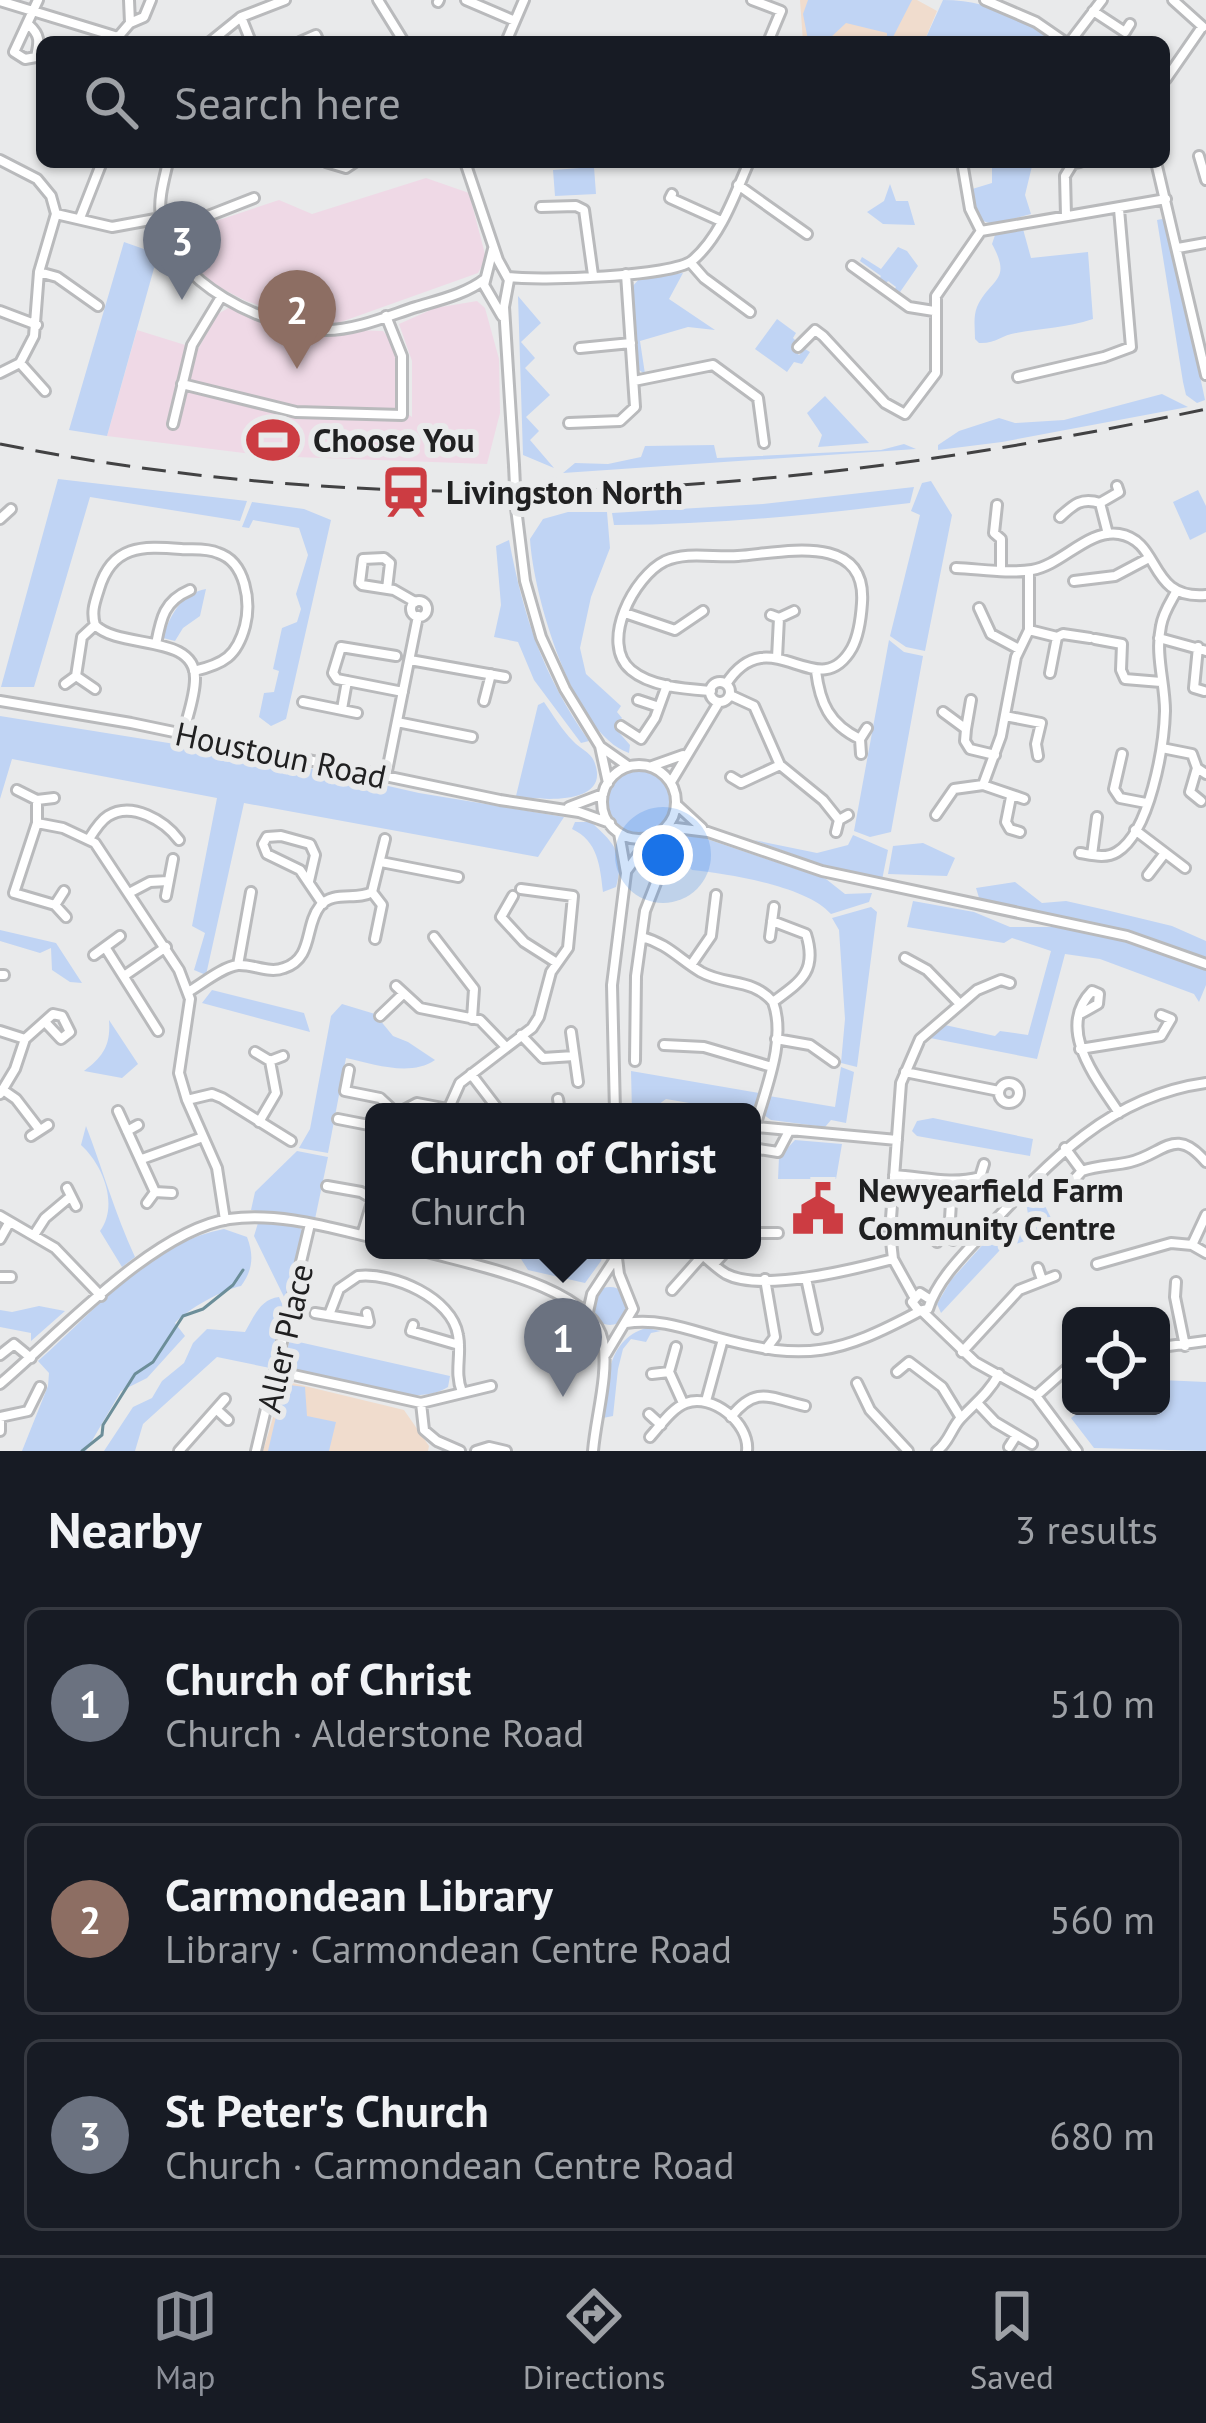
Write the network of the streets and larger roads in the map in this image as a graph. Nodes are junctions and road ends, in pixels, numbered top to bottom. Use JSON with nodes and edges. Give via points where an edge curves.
{"nodes":[{"id":1,"x":129,"y":0,"type":"edge"},
{"id":2,"x":152,"y":0,"type":"edge"},
{"id":3,"x":285,"y":0,"type":"edge"},
{"id":4,"x":466,"y":0,"type":"edge"},
{"id":5,"x":524,"y":0,"type":"edge"},
{"id":6,"x":752,"y":0,"type":"edge"},
{"id":7,"x":985,"y":0,"type":"edge"},
{"id":8,"x":1102,"y":0,"type":"edge"},
{"id":9,"x":1173,"y":0,"type":"edge"},
{"id":10,"x":0,"y":1,"type":"edge"},
{"id":11,"x":378,"y":2,"type":"edge"},
{"id":12,"x":1007,"y":4,"type":"edge"},
{"id":13,"x":36,"y":5,"type":"edge"},
{"id":14,"x":778,"y":7,"type":"edge"},
{"id":15,"x":1094,"y":11,"type":"junction"},
{"id":16,"x":241,"y":16,"type":"junction"},
{"id":17,"x":515,"y":21,"type":"junction"},
{"id":18,"x":130,"y":23,"type":"junction"},
{"id":19,"x":29,"y":26,"type":"dead end"},
{"id":20,"x":1204,"y":29,"type":"edge"},
{"id":21,"x":1125,"y":31,"type":"dead end"},
{"id":22,"x":112,"y":36,"type":"edge"},
{"id":23,"x":121,"y":36,"type":"edge"},
{"id":24,"x":217,"y":36,"type":"edge"},
{"id":25,"x":249,"y":36,"type":"edge"},
{"id":26,"x":400,"y":36,"type":"edge"},
{"id":27,"x":509,"y":36,"type":"edge"},
{"id":28,"x":770,"y":36,"type":"edge"},
{"id":29,"x":1058,"y":36,"type":"edge"},
{"id":30,"x":1072,"y":36,"type":"edge"},
{"id":31,"x":1170,"y":77,"type":"edge"},
{"id":32,"x":1198,"y":156,"type":"dead end"},
{"id":33,"x":0,"y":160,"type":"edge"},
{"id":34,"x":100,"y":168,"type":"edge"},
{"id":35,"x":167,"y":168,"type":"edge"},
{"id":36,"x":467,"y":168,"type":"edge"},
{"id":37,"x":746,"y":168,"type":"edge"},
{"id":38,"x":963,"y":168,"type":"edge"},
{"id":39,"x":1069,"y":168,"type":"edge"},
{"id":40,"x":1158,"y":168,"type":"edge"},
{"id":41,"x":1206,"y":180,"type":"edge"},
{"id":42,"x":739,"y":185,"type":"junction"},
{"id":43,"x":672,"y":194,"type":"dead end"},
{"id":44,"x":254,"y":198,"type":"dead end"},
{"id":45,"x":1166,"y":199,"type":"junction"},
{"id":46,"x":541,"y":207,"type":"dead end"},
{"id":47,"x":1119,"y":208,"type":"junction"},
{"id":48,"x":56,"y":214,"type":"junction"},
{"id":49,"x":1066,"y":216,"type":"junction"},
{"id":50,"x":80,"y":218,"type":"junction"},
{"id":51,"x":160,"y":218,"type":"junction"},
{"id":52,"x":721,"y":221,"type":"junction"},
{"id":53,"x":981,"y":231,"type":"junction"},
{"id":54,"x":807,"y":234,"type":"dead end"},
{"id":55,"x":1206,"y":243,"type":"edge"},
{"id":56,"x":493,"y":247,"type":"junction"},
{"id":57,"x":1177,"y":248,"type":"junction"},
{"id":58,"x":178,"y":256,"type":"junction"},
{"id":59,"x":690,"y":262,"type":"junction"},
{"id":60,"x":852,"y":266,"type":"dead end"},
{"id":61,"x":39,"y":272,"type":"junction"},
{"id":62,"x":626,"y":274,"type":"junction"},
{"id":63,"x":593,"y":275,"type":"junction"},
{"id":64,"x":487,"y":276,"type":"junction"},
{"id":65,"x":507,"y":282,"type":"junction"},
{"id":66,"x":466,"y":290,"type":"junction"},
{"id":67,"x":490,"y":294,"type":"junction"},
{"id":68,"x":220,"y":297,"type":"junction"},
{"id":69,"x":98,"y":306,"type":"dead end"},
{"id":70,"x":0,"y":310,"type":"edge"},
{"id":71,"x":934,"y":310,"type":"junction"},
{"id":72,"x":750,"y":312,"type":"dead end"},
{"id":73,"x":386,"y":316,"type":"junction"},
{"id":74,"x":505,"y":323,"type":"junction"},
{"id":75,"x":37,"y":325,"type":"junction"},
{"id":76,"x":631,"y":343,"type":"junction"},
{"id":77,"x":798,"y":347,"type":"dead end"},
{"id":78,"x":580,"y":348,"type":"dead end"},
{"id":79,"x":20,"y":363,"type":"junction"},
{"id":80,"x":1205,"y":371,"type":"edge"},
{"id":81,"x":0,"y":373,"type":"edge"},
{"id":82,"x":1018,"y":376,"type":"dead end"},
{"id":83,"x":634,"y":381,"type":"junction"},
{"id":84,"x":182,"y":384,"type":"junction"},
{"id":85,"x":45,"y":391,"type":"dead end"},
{"id":86,"x":569,"y":423,"type":"dead end"},
{"id":87,"x":172,"y":424,"type":"dead end"},
{"id":88,"x":764,"y":443,"type":"dead end"},
{"id":89,"x":1117,"y":486,"type":"dead end"},
{"id":90,"x":1100,"y":503,"type":"junction"},
{"id":91,"x":997,"y":505,"type":"dead end"},
{"id":92,"x":1060,"y":517,"type":"dead end"},
{"id":93,"x":1108,"y":534,"type":"junction"},
{"id":94,"x":1149,"y":558,"type":"junction"},
{"id":95,"x":956,"y":568,"type":"dead end"},
{"id":96,"x":1001,"y":570,"type":"junction"},
{"id":97,"x":1029,"y":571,"type":"junction"},
{"id":98,"x":1074,"y":581,"type":"dead end"},
{"id":99,"x":168,"y":583,"type":"dead end"},
{"id":100,"x":387,"y":589,"type":"junction"},
{"id":101,"x":190,"y":590,"type":"dead end"},
{"id":102,"x":1176,"y":592,"type":"junction"},
{"id":103,"x":1206,"y":595,"type":"edge"},
{"id":104,"x":175,"y":597,"type":"junction"},
{"id":105,"x":979,"y":608,"type":"dead end"},
{"id":106,"x":703,"y":611,"type":"dead end"},
{"id":107,"x":794,"y":611,"type":"dead end"},
{"id":108,"x":625,"y":613,"type":"junction"},
{"id":109,"x":94,"y":625,"type":"junction"},
{"id":110,"x":675,"y":630,"type":"junction"},
{"id":111,"x":1028,"y":630,"type":"junction"},
{"id":112,"x":1057,"y":637,"type":"junction"},
{"id":113,"x":1159,"y":638,"type":"junction"},
{"id":114,"x":682,"y":643,"type":"dead end"},
{"id":115,"x":156,"y":644,"type":"junction"},
{"id":116,"x":1019,"y":649,"type":"junction"},
{"id":117,"x":1202,"y":649,"type":"edge"},
{"id":118,"x":396,"y":656,"type":"dead end"},
{"id":119,"x":777,"y":659,"type":"junction"},
{"id":120,"x":410,"y":660,"type":"junction"},
{"id":121,"x":816,"y":670,"type":"junction"},
{"id":122,"x":194,"y":671,"type":"junction"},
{"id":123,"x":1050,"y":673,"type":"dead end"},
{"id":124,"x":491,"y":674,"type":"junction"},
{"id":125,"x":76,"y":676,"type":"junction"},
{"id":126,"x":505,"y":677,"type":"dead end"},
{"id":127,"x":347,"y":681,"type":"junction"},
{"id":128,"x":1161,"y":682,"type":"junction"},
{"id":129,"x":65,"y":684,"type":"dead end"},
{"id":130,"x":726,"y":684,"type":"junction"},
{"id":131,"x":667,"y":685,"type":"junction"},
{"id":132,"x":95,"y":689,"type":"dead end"},
{"id":133,"x":710,"y":691,"type":"junction"},
{"id":134,"x":1204,"y":691,"type":"edge"},
{"id":135,"x":403,"y":692,"type":"junction"},
{"id":136,"x":730,"y":695,"type":"junction"},
{"id":137,"x":638,"y":700,"type":"dead end"},
{"id":138,"x":971,"y":700,"type":"dead end"},
{"id":139,"x":0,"y":701,"type":"edge"},
{"id":140,"x":484,"y":701,"type":"dead end"},
{"id":141,"x":303,"y":702,"type":"dead end"},
{"id":142,"x":719,"y":702,"type":"junction"},
{"id":143,"x":658,"y":707,"type":"junction"},
{"id":144,"x":342,"y":710,"type":"junction"},
{"id":145,"x":943,"y":712,"type":"dead end"},
{"id":146,"x":357,"y":713,"type":"dead end"},
{"id":147,"x":1005,"y":716,"type":"junction"},
{"id":148,"x":398,"y":722,"type":"junction"},
{"id":149,"x":621,"y":726,"type":"dead end"},
{"id":150,"x":867,"y":728,"type":"dead end"},
{"id":151,"x":966,"y":729,"type":"junction"},
{"id":152,"x":183,"y":735,"type":"junction"},
{"id":153,"x":472,"y":737,"type":"dead end"},
{"id":154,"x":860,"y":739,"type":"junction"},
{"id":155,"x":600,"y":746,"type":"junction"},
{"id":156,"x":1162,"y":748,"type":"junction"},
{"id":157,"x":684,"y":754,"type":"junction"},
{"id":158,"x":861,"y":754,"type":"dead end"},
{"id":159,"x":1122,"y":754,"type":"dead end"},
{"id":160,"x":994,"y":755,"type":"junction"},
{"id":161,"x":1039,"y":756,"type":"dead end"},
{"id":162,"x":780,"y":765,"type":"junction"},
{"id":163,"x":628,"y":766,"type":"junction"},
{"id":164,"x":651,"y":767,"type":"junction"},
{"id":165,"x":1202,"y":771,"type":"edge"},
{"id":166,"x":386,"y":776,"type":"junction"},
{"id":167,"x":731,"y":777,"type":"dead end"},
{"id":168,"x":1100,"y":777,"type":"dead end"},
{"id":169,"x":1116,"y":781,"type":"junction"},
{"id":170,"x":671,"y":782,"type":"junction"},
{"id":171,"x":608,"y":783,"type":"junction"},
{"id":172,"x":983,"y":785,"type":"junction"},
{"id":173,"x":17,"y":790,"type":"dead end"},
{"id":174,"x":603,"y":794,"type":"junction"},
{"id":175,"x":1011,"y":797,"type":"junction"},
{"id":176,"x":54,"y":798,"type":"dead end"},
{"id":177,"x":1024,"y":799,"type":"dead end"},
{"id":178,"x":37,"y":800,"type":"junction"},
{"id":179,"x":1201,"y":801,"type":"dead end"},
{"id":180,"x":1146,"y":803,"type":"junction"},
{"id":181,"x":676,"y":805,"type":"junction"},
{"id":182,"x":561,"y":808,"type":"junction"},
{"id":183,"x":936,"y":814,"type":"dead end"},
{"id":184,"x":1097,"y":817,"type":"dead end"},
{"id":185,"x":37,"y":823,"type":"junction"},
{"id":186,"x":610,"y":823,"type":"junction"},
{"id":187,"x":663,"y":830,"type":"junction"},
{"id":188,"x":1136,"y":830,"type":"junction"},
{"id":189,"x":708,"y":832,"type":"junction"},
{"id":190,"x":836,"y":832,"type":"dead end"},
{"id":191,"x":1020,"y":832,"type":"dead end"},
{"id":192,"x":619,"y":833,"type":"junction"},
{"id":193,"x":651,"y":838,"type":"junction"},
{"id":194,"x":88,"y":839,"type":"junction"},
{"id":195,"x":385,"y":839,"type":"dead end"},
{"id":196,"x":178,"y":840,"type":"dead end"},
{"id":197,"x":1165,"y":853,"type":"junction"},
{"id":198,"x":1080,"y":854,"type":"dead end"},
{"id":199,"x":1092,"y":855,"type":"junction"},
{"id":200,"x":173,"y":859,"type":"dead end"},
{"id":201,"x":381,"y":862,"type":"junction"},
{"id":202,"x":1185,"y":868,"type":"dead end"},
{"id":203,"x":661,"y":870,"type":"dead end"},
{"id":204,"x":626,"y":873,"type":"junction"},
{"id":205,"x":1148,"y":874,"type":"dead end"},
{"id":206,"x":458,"y":877,"type":"dead end"},
{"id":207,"x":168,"y":880,"type":"junction"},
{"id":208,"x":309,"y":881,"type":"junction"},
{"id":209,"x":64,"y":891,"type":"dead end"},
{"id":210,"x":251,"y":892,"type":"dead end"},
{"id":211,"x":372,"y":892,"type":"junction"},
{"id":212,"x":129,"y":893,"type":"junction"},
{"id":213,"x":716,"y":895,"type":"dead end"},
{"id":214,"x":166,"y":896,"type":"dead end"},
{"id":215,"x":323,"y":904,"type":"junction"},
{"id":216,"x":55,"y":905,"type":"junction"},
{"id":217,"x":774,"y":907,"type":"dead end"},
{"id":218,"x":66,"y":917,"type":"dead end"},
{"id":219,"x":772,"y":922,"type":"junction"},
{"id":220,"x":120,"y":936,"type":"dead end"},
{"id":221,"x":434,"y":937,"type":"dead end"},
{"id":222,"x":770,"y":937,"type":"dead end"},
{"id":223,"x":375,"y":938,"type":"dead end"},
{"id":224,"x":642,"y":938,"type":"junction"},
{"id":225,"x":105,"y":947,"type":"junction"},
{"id":226,"x":166,"y":947,"type":"junction"},
{"id":227,"x":94,"y":955,"type":"dead end"},
{"id":228,"x":905,"y":958,"type":"dead end"},
{"id":229,"x":557,"y":963,"type":"junction"},
{"id":230,"x":1206,"y":964,"type":"edge"},
{"id":231,"x":238,"y":965,"type":"junction"},
{"id":232,"x":692,"y":965,"type":"junction"},
{"id":233,"x":1002,"y":968,"type":"dead end"},
{"id":234,"x":124,"y":976,"type":"junction"},
{"id":235,"x":188,"y":992,"type":"junction"},
{"id":236,"x":773,"y":1002,"type":"junction"},
{"id":237,"x":960,"y":1004,"type":"junction"},
{"id":238,"x":1082,"y":1013,"type":"dead end"},
{"id":239,"x":380,"y":1016,"type":"dead end"},
{"id":240,"x":1170,"y":1018,"type":"dead end"},
{"id":241,"x":472,"y":1019,"type":"junction"},
{"id":242,"x":46,"y":1023,"type":"dead end"},
{"id":243,"x":0,"y":1030,"type":"edge"},
{"id":244,"x":158,"y":1030,"type":"dead end"},
{"id":245,"x":571,"y":1032,"type":"dead end"},
{"id":246,"x":521,"y":1036,"type":"junction"},
{"id":247,"x":25,"y":1039,"type":"junction"},
{"id":248,"x":776,"y":1039,"type":"junction"},
{"id":249,"x":664,"y":1045,"type":"dead end"},
{"id":250,"x":506,"y":1047,"type":"junction"},
{"id":251,"x":681,"y":1048,"type":"junction"},
{"id":252,"x":1080,"y":1049,"type":"junction"},
{"id":253,"x":255,"y":1052,"type":"dead end"},
{"id":254,"x":284,"y":1056,"type":"dead end"},
{"id":255,"x":574,"y":1056,"type":"junction"},
{"id":256,"x":270,"y":1061,"type":"junction"},
{"id":257,"x":635,"y":1061,"type":"dead end"},
{"id":258,"x":680,"y":1061,"type":"dead end"},
{"id":259,"x":833,"y":1062,"type":"dead end"},
{"id":260,"x":772,"y":1066,"type":"junction"},
{"id":261,"x":349,"y":1070,"type":"dead end"},
{"id":262,"x":905,"y":1072,"type":"junction"},
{"id":263,"x":471,"y":1074,"type":"junction"},
{"id":264,"x":578,"y":1082,"type":"dead end"},
{"id":265,"x":1206,"y":1083,"type":"edge"},
{"id":266,"x":999,"y":1091,"type":"dead end"},
{"id":267,"x":1,"y":1092,"type":"edge"},
{"id":268,"x":558,"y":1099,"type":"dead end"},
{"id":269,"x":187,"y":1100,"type":"junction"},
{"id":270,"x":386,"y":1103,"type":"edge"},
{"id":271,"x":449,"y":1103,"type":"edge"},
{"id":272,"x":493,"y":1103,"type":"edge"},
{"id":273,"x":559,"y":1103,"type":"edge"},
{"id":274,"x":614,"y":1103,"type":"edge"},
{"id":275,"x":761,"y":1103,"type":"edge"},
{"id":276,"x":118,"y":1111,"type":"dead end"},
{"id":277,"x":1119,"y":1113,"type":"junction"},
{"id":278,"x":338,"y":1119,"type":"dead end"},
{"id":279,"x":259,"y":1121,"type":"junction"},
{"id":280,"x":365,"y":1124,"type":"edge"},
{"id":281,"x":138,"y":1125,"type":"dead end"},
{"id":282,"x":761,"y":1127,"type":"edge"},
{"id":283,"x":40,"y":1130,"type":"dead end"},
{"id":284,"x":128,"y":1131,"type":"junction"},
{"id":285,"x":788,"y":1133,"type":"junction"},
{"id":286,"x":202,"y":1137,"type":"junction"},
{"id":287,"x":897,"y":1140,"type":"junction"},
{"id":288,"x":291,"y":1141,"type":"dead end"},
{"id":289,"x":1065,"y":1148,"type":"junction"},
{"id":290,"x":761,"y":1149,"type":"edge"},
{"id":291,"x":142,"y":1160,"type":"junction"},
{"id":292,"x":1206,"y":1162,"type":"edge"},
{"id":293,"x":984,"y":1163,"type":"dead end"},
{"id":294,"x":1082,"y":1171,"type":"junction"},
{"id":295,"x":894,"y":1175,"type":"junction"},
{"id":296,"x":980,"y":1177,"type":"junction"},
{"id":297,"x":1071,"y":1183,"type":"dead end"},
{"id":298,"x":952,"y":1185,"type":"junction"},
{"id":299,"x":327,"y":1186,"type":"dead end"},
{"id":300,"x":988,"y":1187,"type":"dead end"},
{"id":301,"x":155,"y":1192,"type":"junction"},
{"id":302,"x":172,"y":1193,"type":"dead end"},
{"id":303,"x":365,"y":1194,"type":"edge"},
{"id":304,"x":71,"y":1197,"type":"dead end"},
{"id":305,"x":147,"y":1203,"type":"dead end"},
{"id":306,"x":1206,"y":1215,"type":"edge"},
{"id":307,"x":4,"y":1220,"type":"edge"},
{"id":308,"x":225,"y":1220,"type":"junction"},
{"id":309,"x":310,"y":1224,"type":"junction"},
{"id":310,"x":365,"y":1226,"type":"edge"},
{"id":311,"x":890,"y":1232,"type":"junction"},
{"id":312,"x":761,"y":1233,"type":"edge"},
{"id":313,"x":778,"y":1233,"type":"dead end"},
{"id":314,"x":915,"y":1233,"type":"dead end"},
{"id":315,"x":944,"y":1233,"type":"junction"},
{"id":316,"x":34,"y":1235,"type":"junction"},
{"id":317,"x":362,"y":1235,"type":"junction"},
{"id":318,"x":365,"y":1236,"type":"edge"},
{"id":319,"x":0,"y":1239,"type":"edge"},
{"id":320,"x":953,"y":1240,"type":"dead end"},
{"id":321,"x":937,"y":1242,"type":"dead end"},
{"id":322,"x":1192,"y":1245,"type":"junction"},
{"id":323,"x":1206,"y":1253,"type":"edge"},
{"id":324,"x":449,"y":1259,"type":"edge"},
{"id":325,"x":613,"y":1259,"type":"edge"},
{"id":326,"x":617,"y":1259,"type":"edge"},
{"id":327,"x":695,"y":1259,"type":"edge"},
{"id":328,"x":708,"y":1259,"type":"edge"},
{"id":329,"x":719,"y":1259,"type":"edge"},
{"id":330,"x":893,"y":1259,"type":"junction"},
{"id":331,"x":714,"y":1264,"type":"junction"},
{"id":332,"x":1097,"y":1264,"type":"dead end"},
{"id":333,"x":1038,"y":1268,"type":"dead end"},
{"id":334,"x":1055,"y":1276,"type":"dead end"},
{"id":335,"x":806,"y":1277,"type":"junction"},
{"id":336,"x":765,"y":1279,"type":"junction"},
{"id":337,"x":1042,"y":1280,"type":"junction"},
{"id":338,"x":1176,"y":1282,"type":"dead end"},
{"id":339,"x":625,"y":1289,"type":"junction"},
{"id":340,"x":596,"y":1290,"type":"junction"},
{"id":341,"x":672,"y":1290,"type":"dead end"},
{"id":342,"x":560,"y":1294,"type":"junction"},
{"id":343,"x":101,"y":1296,"type":"junction"},
{"id":344,"x":632,"y":1302,"type":"junction"},
{"id":345,"x":921,"y":1302,"type":"junction"},
{"id":346,"x":589,"y":1312,"type":"junction"},
{"id":347,"x":315,"y":1313,"type":"dead end"},
{"id":348,"x":367,"y":1313,"type":"dead end"},
{"id":349,"x":329,"y":1315,"type":"junction"},
{"id":350,"x":663,"y":1322,"type":"junction"},
{"id":351,"x":413,"y":1325,"type":"dead end"},
{"id":352,"x":623,"y":1325,"type":"junction"},
{"id":353,"x":599,"y":1326,"type":"junction"},
{"id":354,"x":817,"y":1329,"type":"dead end"},
{"id":355,"x":723,"y":1339,"type":"junction"},
{"id":356,"x":1206,"y":1341,"type":"edge"},
{"id":357,"x":459,"y":1345,"type":"junction"},
{"id":358,"x":1185,"y":1346,"type":"junction"},
{"id":359,"x":676,"y":1347,"type":"dead end"},
{"id":360,"x":1170,"y":1347,"type":"edge"},
{"id":361,"x":765,"y":1350,"type":"junction"},
{"id":362,"x":962,"y":1352,"type":"junction"},
{"id":363,"x":918,"y":1354,"type":"dead end"},
{"id":364,"x":0,"y":1355,"type":"edge"},
{"id":365,"x":31,"y":1358,"type":"junction"},
{"id":366,"x":604,"y":1361,"type":"junction"},
{"id":367,"x":909,"y":1362,"type":"junction"},
{"id":368,"x":275,"y":1371,"type":"junction"},
{"id":369,"x":669,"y":1372,"type":"junction"},
{"id":370,"x":897,"y":1372,"type":"dead end"},
{"id":371,"x":1062,"y":1373,"type":"edge"},
{"id":372,"x":652,"y":1374,"type":"dead end"},
{"id":373,"x":999,"y":1374,"type":"junction"},
{"id":374,"x":857,"y":1383,"type":"dead end"},
{"id":375,"x":0,"y":1384,"type":"edge"},
{"id":376,"x":491,"y":1386,"type":"dead end"},
{"id":377,"x":40,"y":1387,"type":"dead end"},
{"id":378,"x":462,"y":1392,"type":"junction"},
{"id":379,"x":1036,"y":1396,"type":"junction"},
{"id":380,"x":225,"y":1399,"type":"dead end"},
{"id":381,"x":706,"y":1401,"type":"junction"},
{"id":382,"x":788,"y":1402,"type":"junction"},
{"id":383,"x":421,"y":1403,"type":"junction"},
{"id":384,"x":683,"y":1404,"type":"junction"},
{"id":385,"x":979,"y":1405,"type":"junction"},
{"id":386,"x":805,"y":1406,"type":"dead end"},
{"id":387,"x":216,"y":1409,"type":"junction"},
{"id":388,"x":649,"y":1414,"type":"dead end"},
{"id":389,"x":731,"y":1417,"type":"junction"},
{"id":390,"x":784,"y":1417,"type":"dead end"},
{"id":391,"x":962,"y":1418,"type":"junction"},
{"id":392,"x":228,"y":1420,"type":"dead end"},
{"id":393,"x":661,"y":1425,"type":"junction"},
{"id":394,"x":0,"y":1431,"type":"edge"},
{"id":395,"x":1016,"y":1436,"type":"junction"},
{"id":396,"x":650,"y":1437,"type":"dead end"},
{"id":397,"x":1032,"y":1444,"type":"dead end"},
{"id":398,"x":1009,"y":1447,"type":"dead end"},
{"id":399,"x":1074,"y":1448,"type":"edge"},
{"id":400,"x":178,"y":1451,"type":"edge"},
{"id":401,"x":256,"y":1451,"type":"edge"},
{"id":402,"x":460,"y":1451,"type":"edge"},
{"id":403,"x":476,"y":1451,"type":"edge"},
{"id":404,"x":506,"y":1451,"type":"edge"},
{"id":405,"x":593,"y":1451,"type":"edge"},
{"id":406,"x":747,"y":1451,"type":"edge"},
{"id":407,"x":906,"y":1451,"type":"edge"},
{"id":408,"x":939,"y":1451,"type":"edge"}],
"edges":[{"from":1,"to":18,"type":"street"},
{"from":2,"to":18,"type":"street"},
{"from":3,"to":16,"type":"street"},
{"from":4,"to":17,"type":"street"},
{"from":5,"to":17,"type":"street"},
{"from":6,"to":14,"type":"street"},
{"from":7,"to":12,"type":"street"},
{"from":8,"to":15,"type":"street"},
{"from":9,"to":20,"type":"street"},
{"from":10,"to":13,"type":"street"},
{"from":11,"to":26,"type":"street"},
{"from":12,"to":29,"type":"street"},
{"from":13,"to":19,"type":"street"},
{"from":13,"to":22,"type":"street"},
{"from":14,"to":28,"type":"street"},
{"from":15,"to":21,"type":"street"},
{"from":15,"to":30,"type":"street"},
{"from":16,"to":24,"type":"street"},
{"from":16,"to":25,"type":"street"},
{"from":17,"to":27,"type":"street"},
{"from":18,"to":23,"type":"street"},
{"from":20,"to":31,"type":"street"},
{"from":32,"to":41,"type":"street"},
{"from":33,"to":48,"type":"street","via":[[38,179]]},
{"from":34,"to":50,"type":"street"},
{"from":35,"to":51,"type":"street"},
{"from":36,"to":56,"type":"street"},
{"from":37,"to":42,"type":"street"},
{"from":38,"to":53,"type":"street"},
{"from":39,"to":49,"type":"street"},
{"from":40,"to":45,"type":"street"},
{"from":42,"to":52,"type":"street"},
{"from":42,"to":54,"type":"street"},
{"from":43,"to":52,"type":"street"},
{"from":44,"to":58,"type":"street","via":[[208,216]]},
{"from":45,"to":47,"type":"street"},
{"from":45,"to":57,"type":"street"},
{"from":46,"to":63,"type":"street","via":[[584,210]]},
{"from":47,"to":49,"type":"street"},
{"from":47,"to":82,"type":"street","via":[[1131,346]]},
{"from":48,"to":50,"type":"street"},
{"from":48,"to":61,"type":"street"},
{"from":49,"to":53,"type":"street"},
{"from":50,"to":51,"type":"street","via":[[112,227]]},
{"from":51,"to":58,"type":"street"},
{"from":52,"to":59,"type":"street"},
{"from":53,"to":71,"type":"street","via":[[940,286]]},
{"from":55,"to":57,"type":"street"},
{"from":56,"to":64,"type":"street"},
{"from":56,"to":65,"type":"street"},
{"from":57,"to":80,"type":"street"},
{"from":58,"to":68,"type":"street"},
{"from":59,"to":62,"type":"street"},
{"from":59,"to":72,"type":"street"},
{"from":60,"to":71,"type":"street","via":[[909,307]]},
{"from":61,"to":69,"type":"street"},
{"from":61,"to":75,"type":"street"},
{"from":62,"to":63,"type":"street"},
{"from":62,"to":76,"type":"street"},
{"from":63,"to":65,"type":"street"},
{"from":64,"to":65,"type":"street"},
{"from":64,"to":66,"type":"street"},
{"from":64,"to":67,"type":"street"},
{"from":65,"to":67,"type":"street"},
{"from":65,"to":74,"type":"street"},
{"from":66,"to":67,"type":"street"},
{"from":66,"to":73,"type":"street"},
{"from":67,"to":74,"type":"street"},
{"from":68,"to":73,"type":"street","via":[[319,329]]},
{"from":68,"to":84,"type":"street","via":[[192,345]]},
{"from":70,"to":75,"type":"street"},
{"from":71,"to":77,"type":"street","via":[[934,377],[905,414],[823,336],[814,331]]},
{"from":73,"to":84,"type":"street","via":[[402,356],[402,415],[296,412]]},
{"from":74,"to":155,"type":"street","bridge":true,"via":[[525,581],[565,689]]},
{"from":75,"to":79,"type":"street"},
{"from":76,"to":78,"type":"street"},
{"from":76,"to":83,"type":"street"},
{"from":79,"to":81,"type":"street"},
{"from":79,"to":85,"type":"street"},
{"from":83,"to":86,"type":"street","via":[[636,403],[627,418]]},
{"from":83,"to":88,"type":"street","via":[[713,365],[758,398]]},
{"from":84,"to":87,"type":"street"},
{"from":89,"to":90,"type":"street"},
{"from":90,"to":92,"type":"street","via":[[1076,503]]},
{"from":90,"to":93,"type":"street"},
{"from":91,"to":96,"type":"street"},
{"from":93,"to":94,"type":"street","via":[[1135,540]]},
{"from":93,"to":97,"type":"street"},
{"from":94,"to":98,"type":"street","via":[[1115,575]]},
{"from":94,"to":102,"type":"street"},
{"from":95,"to":96,"type":"street"},
{"from":96,"to":97,"type":"street"},
{"from":97,"to":111,"type":"street"},
{"from":99,"to":104,"type":"street"},
{"from":100,"to":100,"type":"street","via":[[359,584],[363,559],[387,560]]},
{"from":100,"to":120,"type":"street","via":[[413,607]]},
{"from":101,"to":104,"type":"street"},
{"from":102,"to":103,"type":"street"},
{"from":102,"to":113,"type":"street"},
{"from":104,"to":115,"type":"street"},
{"from":105,"to":116,"type":"street","via":[[991,634]]},
{"from":106,"to":110,"type":"street"},
{"from":107,"to":119,"type":"street","via":[[775,617]]},
{"from":108,"to":110,"type":"street"},
{"from":108,"to":121,"type":"street","via":[[644,575],[675,558],[834,554],[857,574],[859,623],[847,655]]},
{"from":108,"to":131,"type":"street","via":[[625,663]]},
{"from":109,"to":115,"type":"street","via":[[114,638]]},
{"from":109,"to":122,"type":"street","via":[[101,580],[118,557],[151,545],[218,552],[248,592],[248,614],[233,656]]},
{"from":109,"to":125,"type":"street","via":[[82,638]]},
{"from":110,"to":114,"type":"street"},
{"from":111,"to":112,"type":"street"},
{"from":111,"to":116,"type":"street"},
{"from":112,"to":123,"type":"street"},
{"from":112,"to":128,"type":"street","via":[[1122,644],[1126,679]]},
{"from":113,"to":117,"type":"street"},
{"from":113,"to":128,"type":"street"},
{"from":115,"to":122,"type":"street","via":[[184,654]]},
{"from":116,"to":147,"type":"street"},
{"from":117,"to":134,"type":"street","via":[[1194,688]]},
{"from":118,"to":127,"type":"street","via":[[341,647],[333,673]]},
{"from":119,"to":121,"type":"street"},
{"from":119,"to":130,"type":"street","via":[[746,660]]},
{"from":120,"to":124,"type":"street"},
{"from":120,"to":135,"type":"street"},
{"from":121,"to":154,"type":"street","via":[[829,716]]},
{"from":122,"to":152,"type":"street"},
{"from":124,"to":126,"type":"street"},
{"from":124,"to":140,"type":"street"},
{"from":125,"to":129,"type":"street"},
{"from":125,"to":132,"type":"street"},
{"from":127,"to":135,"type":"street"},
{"from":127,"to":144,"type":"street"},
{"from":128,"to":156,"type":"street"},
{"from":130,"to":133,"type":"street"},
{"from":130,"to":136,"type":"street"},
{"from":131,"to":133,"type":"street"},
{"from":131,"to":143,"type":"street"},
{"from":133,"to":142,"type":"street"},
{"from":135,"to":148,"type":"street"},
{"from":136,"to":142,"type":"street"},
{"from":136,"to":162,"type":"street","via":[[754,706]]},
{"from":137,"to":143,"type":"street"},
{"from":138,"to":151,"type":"street"},
{"from":139,"to":152,"type":"street","name":"Houstoun Road"},
{"from":141,"to":144,"type":"street"},
{"from":142,"to":157,"type":"street"},
{"from":143,"to":149,"type":"street","via":[[645,740]]},
{"from":144,"to":146,"type":"street"},
{"from":145,"to":151,"type":"street"},
{"from":147,"to":160,"type":"street"},
{"from":147,"to":161,"type":"street","via":[[1041,724]]},
{"from":148,"to":153,"type":"street"},
{"from":148,"to":166,"type":"street"},
{"from":150,"to":154,"type":"street"},
{"from":151,"to":160,"type":"street","via":[[970,749]]},
{"from":152,"to":166,"type":"street","name":"Houstoun Road"},
{"from":154,"to":158,"type":"street"},
{"from":155,"to":163,"type":"street"},
{"from":155,"to":171,"type":"street"},
{"from":156,"to":165,"type":"street","via":[[1192,754]]},
{"from":156,"to":180,"type":"street"},
{"from":157,"to":164,"type":"street"},
{"from":157,"to":170,"type":"street"},
{"from":159,"to":169,"type":"street"},
{"from":160,"to":172,"type":"street"},
{"from":162,"to":167,"type":"street","via":[[741,783]]},
{"from":162,"to":190,"type":"street","via":[[844,817]]},
{"from":163,"to":164,"type":"street"},
{"from":163,"to":171,"type":"street"},
{"from":164,"to":170,"type":"street"},
{"from":165,"to":179,"type":"street","via":[[1190,792]]},
{"from":166,"to":182,"type":"street","name":"Houstoun Road"},
{"from":168,"to":169,"type":"street"},
{"from":169,"to":180,"type":"street","via":[[1120,798]]},
{"from":170,"to":181,"type":"street"},
{"from":171,"to":174,"type":"street"},
{"from":172,"to":175,"type":"street"},
{"from":172,"to":183,"type":"street","via":[[954,789]]},
{"from":173,"to":178,"type":"street"},
{"from":174,"to":182,"type":"street","name":"Houstoun Road"},
{"from":174,"to":186,"type":"street"},
{"from":175,"to":177,"type":"street"},
{"from":175,"to":191,"type":"street","via":[[1006,822]]},
{"from":176,"to":178,"type":"street"},
{"from":178,"to":185,"type":"street"},
{"from":180,"to":188,"type":"street"},
{"from":181,"to":187,"type":"street"},
{"from":181,"to":189,"type":"street"},
{"from":182,"to":186,"type":"street","name":"Houstoun Road"},
{"from":184,"to":199,"type":"street"},
{"from":185,"to":194,"type":"street"},
{"from":185,"to":216,"type":"street","via":[[14,893]]},
{"from":186,"to":192,"type":"street"},
{"from":187,"to":189,"type":"street"},
{"from":187,"to":193,"type":"street"},
{"from":188,"to":197,"type":"street"},
{"from":188,"to":199,"type":"street","via":[[1119,852]]},
{"from":189,"to":230,"type":"street","via":[[822,871],[1127,936]]},
{"from":192,"to":193,"type":"street"},
{"from":192,"to":204,"type":"street"},
{"from":193,"to":204,"type":"street"},
{"from":194,"to":196,"type":"street","via":[[119,812],[175,824]]},
{"from":194,"to":212,"type":"street"},
{"from":195,"to":201,"type":"street"},
{"from":197,"to":202,"type":"street"},
{"from":197,"to":205,"type":"street"},
{"from":198,"to":199,"type":"street"},
{"from":200,"to":207,"type":"street"},
{"from":201,"to":206,"type":"street"},
{"from":201,"to":211,"type":"street"},
{"from":203,"to":224,"type":"street"},
{"from":204,"to":274,"type":"street","via":[[611,985]]},
{"from":207,"to":212,"type":"street"},
{"from":207,"to":214,"type":"street"},
{"from":208,"to":208,"type":"street","via":[[267,854],[267,837],[310,844]]},
{"from":208,"to":215,"type":"street"},
{"from":209,"to":216,"type":"street"},
{"from":210,"to":231,"type":"street"},
{"from":211,"to":215,"type":"street"},
{"from":211,"to":223,"type":"street","via":[[382,905]]},
{"from":212,"to":226,"type":"street"},
{"from":213,"to":232,"type":"street","via":[[711,936]]},
{"from":215,"to":231,"type":"street","via":[[295,962],[282,970]]},
{"from":216,"to":218,"type":"street"},
{"from":217,"to":219,"type":"street"},
{"from":219,"to":222,"type":"street"},
{"from":219,"to":236,"type":"street","via":[[806,934],[809,958],[799,984]]},
{"from":220,"to":225,"type":"street"},
{"from":221,"to":241,"type":"street","via":[[474,988]]},
{"from":224,"to":232,"type":"street"},
{"from":224,"to":257,"type":"street","via":[[642,1044]]},
{"from":225,"to":227,"type":"street"},
{"from":225,"to":234,"type":"street"},
{"from":226,"to":234,"type":"street"},
{"from":226,"to":235,"type":"street"},
{"from":228,"to":237,"type":"street"},
{"from":229,"to":229,"type":"street","via":[[568,948],[577,897],[517,892],[498,914]]},
{"from":229,"to":246,"type":"street","via":[[539,1017]]},
{"from":231,"to":235,"type":"street"},
{"from":232,"to":236,"type":"street","via":[[754,986]]},
{"from":233,"to":237,"type":"street","via":[[1006,982]]},
{"from":234,"to":244,"type":"street","via":[[146,1023]]},
{"from":235,"to":269,"type":"street","via":[[179,1073]]},
{"from":236,"to":248,"type":"street"},
{"from":237,"to":262,"type":"street","via":[[920,1039]]},
{"from":238,"to":252,"type":"street"},
{"from":239,"to":241,"type":"street","via":[[399,990],[421,1008]]},
{"from":240,"to":252,"type":"street","via":[[1161,1036]]},
{"from":241,"to":250,"type":"street"},
{"from":242,"to":247,"type":"street"},
{"from":243,"to":247,"type":"street"},
{"from":245,"to":255,"type":"street"},
{"from":246,"to":250,"type":"street"},
{"from":246,"to":255,"type":"street","via":[[543,1058]]},
{"from":247,"to":267,"type":"street"},
{"from":248,"to":259,"type":"street","via":[[810,1045]]},
{"from":248,"to":260,"type":"street"},
{"from":249,"to":251,"type":"street"},
{"from":250,"to":263,"type":"street"},
{"from":251,"to":258,"type":"street"},
{"from":251,"to":260,"type":"street"},
{"from":252,"to":277,"type":"street"},
{"from":253,"to":256,"type":"street"},
{"from":254,"to":256,"type":"street"},
{"from":255,"to":264,"type":"street"},
{"from":256,"to":279,"type":"street","via":[[276,1093]]},
{"from":260,"to":275,"type":"street"},
{"from":261,"to":270,"type":"street","via":[[345,1091]]},
{"from":262,"to":266,"type":"street"},
{"from":262,"to":287,"type":"street"},
{"from":263,"to":271,"type":"street"},
{"from":263,"to":272,"type":"street"},
{"from":265,"to":277,"type":"street"},
{"from":267,"to":283,"type":"street"},
{"from":268,"to":273,"type":"street"},
{"from":269,"to":279,"type":"street","via":[[212,1094]]},
{"from":269,"to":286,"type":"street"},
{"from":276,"to":284,"type":"street"},
{"from":277,"to":289,"type":"street"},
{"from":278,"to":280,"type":"street"},
{"from":279,"to":288,"type":"street"},
{"from":281,"to":284,"type":"street"},
{"from":282,"to":285,"type":"street"},
{"from":284,"to":291,"type":"street"},
{"from":285,"to":287,"type":"street"},
{"from":285,"to":290,"type":"street","via":[[778,1152]]},
{"from":286,"to":291,"type":"street"},
{"from":286,"to":308,"type":"street","via":[[218,1168]]},
{"from":287,"to":295,"type":"street"},
{"from":289,"to":294,"type":"street"},
{"from":289,"to":345,"type":"street"},
{"from":291,"to":301,"type":"street"},
{"from":292,"to":294,"type":"street","via":[[1191,1140]]},
{"from":293,"to":296,"type":"street"},
{"from":294,"to":297,"type":"street"},
{"from":295,"to":298,"type":"street"},
{"from":295,"to":311,"type":"street"},
{"from":296,"to":298,"type":"street"},
{"from":296,"to":300,"type":"street"},
{"from":298,"to":315,"type":"street"},
{"from":299,"to":303,"type":"street"},
{"from":301,"to":302,"type":"street"},
{"from":301,"to":305,"type":"street"},
{"from":304,"to":316,"type":"street"},
{"from":306,"to":322,"type":"street"},
{"from":307,"to":316,"type":"street"},
{"from":307,"to":319,"type":"street"},
{"from":308,"to":309,"type":"street"},
{"from":308,"to":343,"type":"street","via":[[189,1231]]},
{"from":309,"to":317,"type":"street"},
{"from":309,"to":368,"type":"street","name":"Aller Place"},
{"from":310,"to":317,"type":"street"},
{"from":311,"to":314,"type":"street"},
{"from":311,"to":330,"type":"street"},
{"from":312,"to":313,"type":"street"},
{"from":315,"to":320,"type":"street"},
{"from":315,"to":321,"type":"street"},
{"from":316,"to":343,"type":"street"},
{"from":317,"to":318,"type":"street"},
{"from":322,"to":323,"type":"street"},
{"from":322,"to":332,"type":"street","via":[[1108,1254]]},
{"from":324,"to":342,"type":"street"},
{"from":325,"to":340,"type":"street"},
{"from":326,"to":339,"type":"street"},
{"from":327,"to":341,"type":"street"},
{"from":328,"to":331,"type":"street"},
{"from":329,"to":331,"type":"street"},
{"from":330,"to":335,"type":"street"},
{"from":330,"to":345,"type":"street"},
{"from":331,"to":336,"type":"street","via":[[729,1275]]},
{"from":333,"to":337,"type":"street"},
{"from":334,"to":337,"type":"street"},
{"from":335,"to":336,"type":"street"},
{"from":335,"to":354,"type":"street"},
{"from":336,"to":361,"type":"street","via":[[775,1337]]},
{"from":337,"to":362,"type":"street","via":[[1009,1299]]},
{"from":338,"to":358,"type":"street","via":[[1170,1297]]},
{"from":339,"to":340,"type":"street"},
{"from":339,"to":344,"type":"street"},
{"from":340,"to":342,"type":"street"},
{"from":340,"to":346,"type":"street"},
{"from":342,"to":346,"type":"street"},
{"from":343,"to":365,"type":"street"},
{"from":344,"to":350,"type":"street"},
{"from":344,"to":352,"type":"street"},
{"from":345,"to":361,"type":"street","via":[[860,1341],[808,1353]]},
{"from":345,"to":362,"type":"street"},
{"from":346,"to":353,"type":"street"},
{"from":347,"to":349,"type":"street"},
{"from":348,"to":349,"type":"street","via":[[369,1322]]},
{"from":349,"to":357,"type":"street","via":[[346,1281],[370,1274],[438,1302],[454,1320]]},
{"from":350,"to":352,"type":"street"},
{"from":350,"to":355,"type":"street"},
{"from":351,"to":357,"type":"street"},
{"from":352,"to":353,"type":"street"},
{"from":352,"to":366,"type":"street"},
{"from":353,"to":366,"type":"street"},
{"from":355,"to":361,"type":"street"},
{"from":355,"to":381,"type":"street"},
{"from":356,"to":358,"type":"street"},
{"from":357,"to":378,"type":"street"},
{"from":358,"to":360,"type":"street"},
{"from":359,"to":369,"type":"street"},
{"from":362,"to":373,"type":"street"},
{"from":363,"to":367,"type":"street"},
{"from":364,"to":365,"type":"street","via":[[14,1344]]},
{"from":365,"to":375,"type":"street"},
{"from":366,"to":405,"type":"street"},
{"from":367,"to":370,"type":"street"},
{"from":367,"to":391,"type":"street","via":[[942,1387]]},
{"from":368,"to":383,"type":"street"},
{"from":368,"to":401,"type":"street","name":"Aller Place"},
{"from":369,"to":372,"type":"street"},
{"from":369,"to":384,"type":"street"},
{"from":371,"to":379,"type":"street"},
{"from":373,"to":379,"type":"street"},
{"from":373,"to":385,"type":"street"},
{"from":374,"to":407,"type":"street","via":[[856,1396]]},
{"from":376,"to":378,"type":"street"},
{"from":377,"to":394,"type":"street","via":[[28,1411],[0,1417]]},
{"from":378,"to":383,"type":"street"},
{"from":379,"to":399,"type":"street"},
{"from":380,"to":387,"type":"street","name":"Aller Place"},
{"from":381,"to":384,"type":"street"},
{"from":381,"to":389,"type":"street"},
{"from":382,"to":386,"type":"street"},
{"from":382,"to":389,"type":"street","via":[[749,1396]]},
{"from":382,"to":390,"type":"street"},
{"from":383,"to":402,"type":"street","via":[[424,1430]]},
{"from":384,"to":393,"type":"street"},
{"from":385,"to":391,"type":"street"},
{"from":385,"to":395,"type":"street"},
{"from":387,"to":392,"type":"street","name":"Aller Place"},
{"from":387,"to":400,"type":"street","name":"Aller Place"},
{"from":388,"to":393,"type":"street"},
{"from":389,"to":406,"type":"street","via":[[748,1435]]},
{"from":391,"to":408,"type":"street"},
{"from":393,"to":396,"type":"street"},
{"from":395,"to":397,"type":"street"},
{"from":395,"to":398,"type":"street"},
{"from":403,"to":404,"type":"street"}]}
